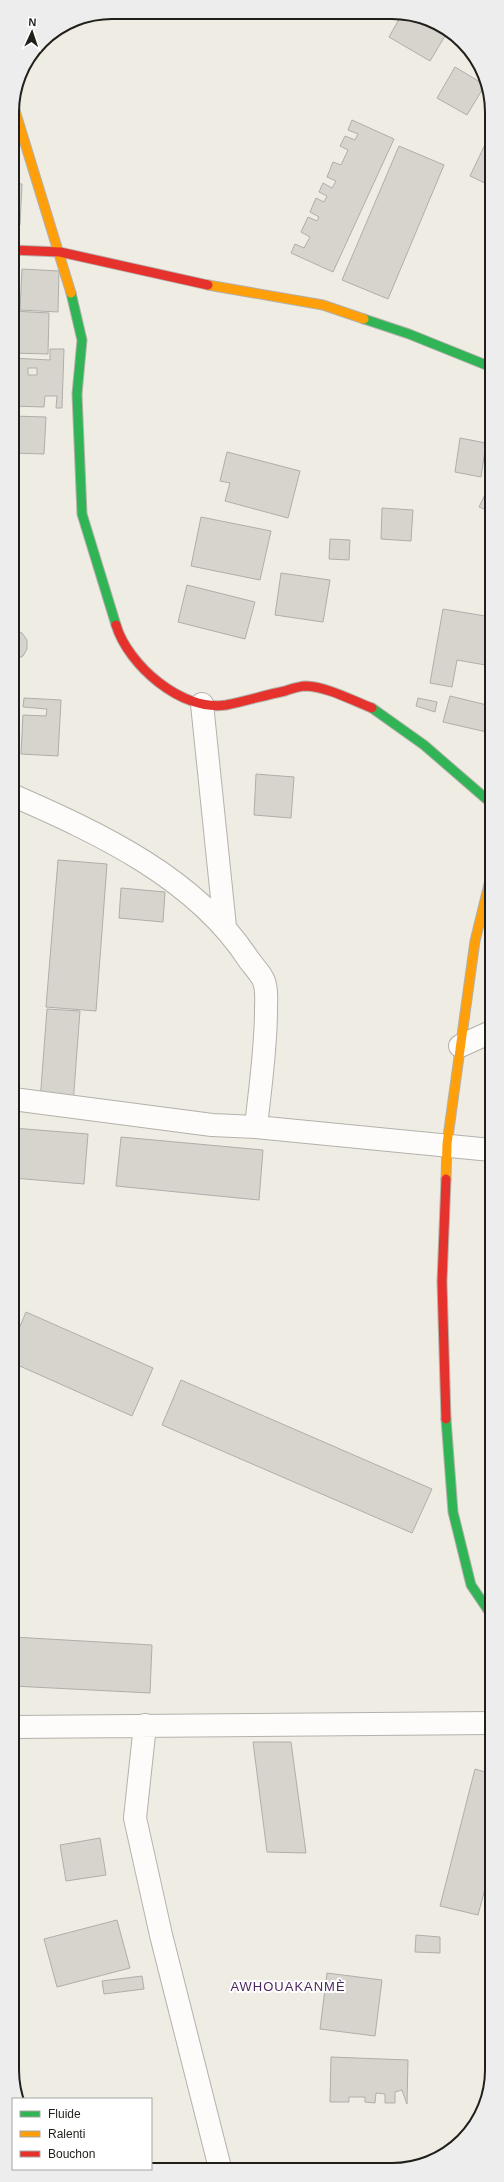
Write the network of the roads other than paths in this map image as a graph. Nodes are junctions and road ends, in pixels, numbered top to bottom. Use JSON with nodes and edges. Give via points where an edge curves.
{"nodes":[{"id":1,"x":19,"y":123,"type":"edge"},
{"id":2,"x":19,"y":250,"type":"edge"},
{"id":3,"x":60,"y":252,"type":"junction"},
{"id":4,"x":485,"y":365,"type":"edge"},
{"id":5,"x":202,"y":704,"type":"junction"},
{"id":6,"x":19,"y":798,"type":"edge"},
{"id":7,"x":485,"y":798,"type":"edge"},
{"id":8,"x":485,"y":900,"type":"edge"},
{"id":9,"x":225,"y":927,"type":"junction"},
{"id":10,"x":485,"y":1035,"type":"edge"},
{"id":11,"x":460,"y":1046,"type":"junction"},
{"id":12,"x":19,"y":1100,"type":"edge"},
{"id":13,"x":256,"y":1127,"type":"junction"},
{"id":14,"x":447,"y":1144,"type":"junction"},
{"id":15,"x":485,"y":1149,"type":"edge"},
{"id":16,"x":485,"y":1606,"type":"edge"},
{"id":17,"x":485,"y":1723,"type":"edge"},
{"id":18,"x":145,"y":1725,"type":"junction"},
{"id":19,"x":19,"y":1727,"type":"edge"},
{"id":20,"x":219,"y":2163,"type":"edge"}],
"edges":[{"from":1,"to":3,"type":"street"},
{"from":2,"to":3,"type":"street"},
{"from":3,"to":4,"type":"street","via":[[232,290],[323,305],[409,334]]},
{"from":3,"to":5,"type":"street","via":[[82,340],[77,394],[82,514],[118,633],[141,668],[173,693]]},
{"from":5,"to":7,"type":"street","via":[[224,705],[305,686],[337,694],[376,710],[424,745]]},
{"from":5,"to":9,"type":"street"},
{"from":6,"to":9,"type":"street","via":[[72,821],[155,869],[180,885]]},
{"from":8,"to":11,"type":"street","via":[[475,941]]},
{"from":9,"to":13,"type":"street","via":[[265,984],[266,1031]]},
{"from":10,"to":11,"type":"street"},
{"from":11,"to":14,"type":"street"},
{"from":12,"to":13,"type":"street","via":[[212,1125]]},
{"from":13,"to":14,"type":"street"},
{"from":14,"to":15,"type":"street"},
{"from":14,"to":16,"type":"street","via":[[442,1282],[445,1404],[453,1512],[471,1585]]},
{"from":17,"to":18,"type":"street"},
{"from":18,"to":19,"type":"street"},
{"from":18,"to":20,"type":"street","via":[[135,1818],[161,1935]]}]}
